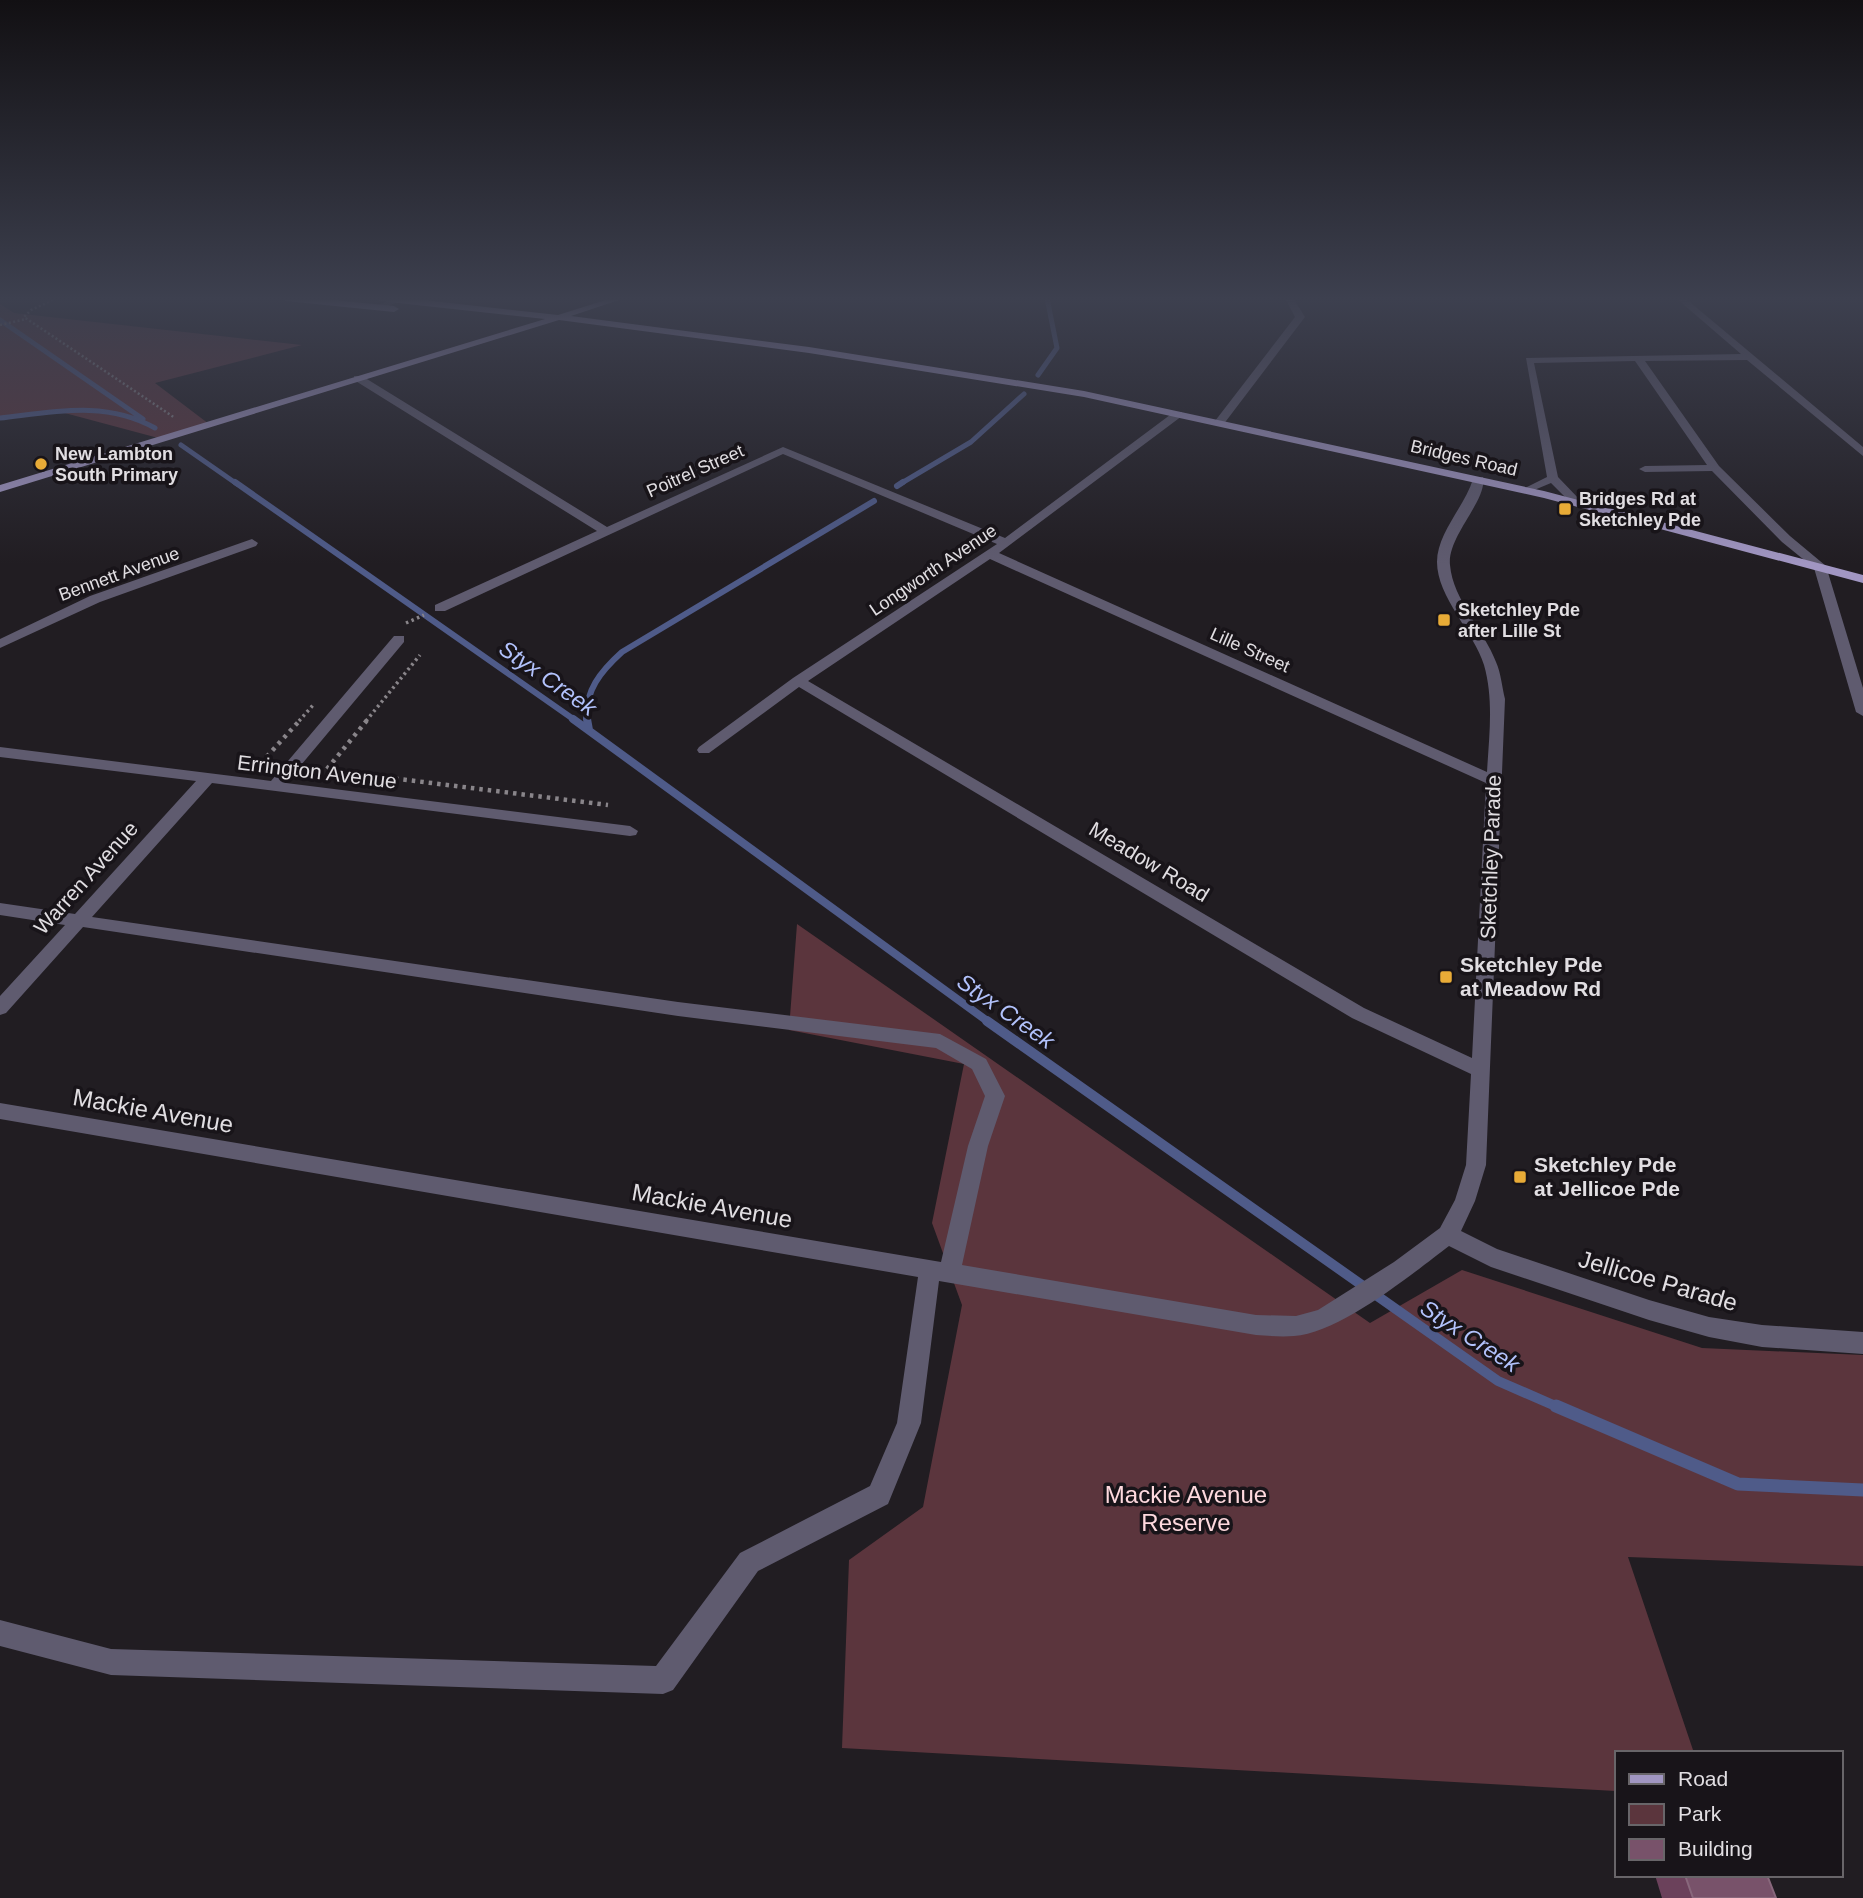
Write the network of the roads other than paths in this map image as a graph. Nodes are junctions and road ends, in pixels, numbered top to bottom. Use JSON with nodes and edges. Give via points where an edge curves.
{"nodes":[{"id":1,"x":333,"y":387,"type":"edge"},
{"id":2,"x":370,"y":387,"type":"edge"},
{"id":3,"x":1042,"y":387,"type":"edge"},
{"id":4,"x":1247,"y":387,"type":"edge"},
{"id":5,"x":1534,"y":387,"type":"edge"},
{"id":6,"x":1657,"y":387,"type":"edge"},
{"id":7,"x":1786,"y":387,"type":"edge"},
{"id":8,"x":1178,"y":414,"type":"junction"},
{"id":9,"x":1219,"y":423,"type":"junction"},
{"id":10,"x":1863,"y":453,"type":"edge"},
{"id":11,"x":1715,"y":468,"type":"junction"},
{"id":12,"x":1645,"y":469,"type":"dead end"},
{"id":13,"x":1553,"y":478,"type":"junction"},
{"id":14,"x":1479,"y":479,"type":"junction"},
{"id":15,"x":0,"y":489,"type":"edge"},
{"id":16,"x":1527,"y":490,"type":"junction"},
{"id":17,"x":1575,"y":501,"type":"junction"},
{"id":18,"x":605,"y":531,"type":"junction"},
{"id":19,"x":252,"y":543,"type":"dead end"},
{"id":20,"x":1006,"y":543,"type":"junction"},
{"id":21,"x":989,"y":554,"type":"junction"},
{"id":22,"x":1820,"y":566,"type":"junction"},
{"id":23,"x":1863,"y":579,"type":"edge"},
{"id":24,"x":440,"y":608,"type":"road end"},
{"id":25,"x":399,"y":639,"type":"dead end"},
{"id":26,"x":0,"y":643,"type":"edge"},
{"id":27,"x":798,"y":681,"type":"junction"},
{"id":28,"x":1863,"y":712,"type":"edge"},
{"id":29,"x":704,"y":750,"type":"dead end"},
{"id":30,"x":0,"y":752,"type":"edge"},
{"id":31,"x":206,"y":779,"type":"junction"},
{"id":32,"x":1494,"y":781,"type":"junction"},
{"id":33,"x":274,"y":788,"type":"junction"},
{"id":34,"x":630,"y":831,"type":"dead end"},
{"id":35,"x":0,"y":909,"type":"edge"},
{"id":36,"x":79,"y":921,"type":"junction"},
{"id":37,"x":0,"y":1008,"type":"edge"},
{"id":38,"x":1482,"y":1072,"type":"junction"},
{"id":39,"x":0,"y":1111,"type":"edge"},
{"id":40,"x":1448,"y":1235,"type":"junction"},
{"id":41,"x":1402,"y":1269,"type":"joint"},
{"id":42,"x":940,"y":1271,"type":"junction"},
{"id":43,"x":1863,"y":1343,"type":"edge"},
{"id":44,"x":0,"y":1633,"type":"edge"}],
"edges":[{"from":1,"to":15,"type":"main road"},
{"from":2,"to":18,"type":"street"},
{"from":3,"to":8,"type":"main road","name":"Bridges Road"},
{"from":4,"to":9,"type":"street"},
{"from":5,"to":13,"type":"street"},
{"from":6,"to":11,"type":"street"},
{"from":7,"to":10,"type":"street"},
{"from":8,"to":9,"type":"main road","name":"Bridges Road"},
{"from":8,"to":20,"type":"street","name":"Longworth Avenue"},
{"from":9,"to":14,"type":"main road","name":"Bridges Road"},
{"from":11,"to":12,"type":"street"},
{"from":11,"to":22,"type":"street"},
{"from":13,"to":16,"type":"street"},
{"from":13,"to":17,"type":"street"},
{"from":14,"to":16,"type":"main road","name":"Bridges Road"},
{"from":14,"to":32,"type":"street","name":"Sketchley Parade","via":[[1445,548],[1443,563],[1446,580],[1481,643],[1495,680]]},
{"from":16,"to":17,"type":"main road","name":"Bridges Road"},
{"from":17,"to":22,"type":"main road","name":"Bridges Road"},
{"from":18,"to":20,"type":"street","name":"Poitrel Street","via":[[783,450]]},
{"from":18,"to":24,"type":"street","name":"Poitrel Street"},
{"from":19,"to":26,"type":"street","name":"Bennett Avenue","via":[[96,599]]},
{"from":20,"to":21,"type":"street","name":"Longworth Avenue"},
{"from":21,"to":27,"type":"street","name":"Longworth Avenue"},
{"from":21,"to":32,"type":"street","name":"Lille Street"},
{"from":22,"to":23,"type":"main road","name":"Bridges Road"},
{"from":22,"to":28,"type":"street"},
{"from":25,"to":33,"type":"street"},
{"from":27,"to":29,"type":"street","name":"Longworth Avenue"},
{"from":27,"to":38,"type":"street","name":"Meadow Road","via":[[1358,1013]]},
{"from":30,"to":31,"type":"street","name":"Errington Avenue"},
{"from":31,"to":33,"type":"street","name":"Errington Avenue"},
{"from":31,"to":36,"type":"street","name":"Warren Avenue"},
{"from":32,"to":38,"type":"street","name":"Sketchley Parade"},
{"from":33,"to":34,"type":"street","name":"Errington Avenue"},
{"from":35,"to":36,"type":"street"},
{"from":36,"to":37,"type":"street","name":"Warren Avenue"},
{"from":36,"to":42,"type":"street","via":[[678,1009],[940,1041],[979,1064],[995,1096]]},
{"from":38,"to":40,"type":"street","name":"Sketchley Parade","via":[[1476,1166]]},
{"from":39,"to":42,"type":"street","name":"Mackie Avenue"},
{"from":40,"to":41,"type":"street","name":"Sketchley Parade"},
{"from":40,"to":43,"type":"street","name":"Jellicoe Parade","via":[[1491,1257],[1709,1327]]},
{"from":41,"to":42,"type":"street","name":"Mackie Avenue","via":[[1331,1315],[1276,1327]]},
{"from":42,"to":44,"type":"street","via":[[909,1423],[878,1495],[749,1562],[663,1680],[111,1661]]}]}
